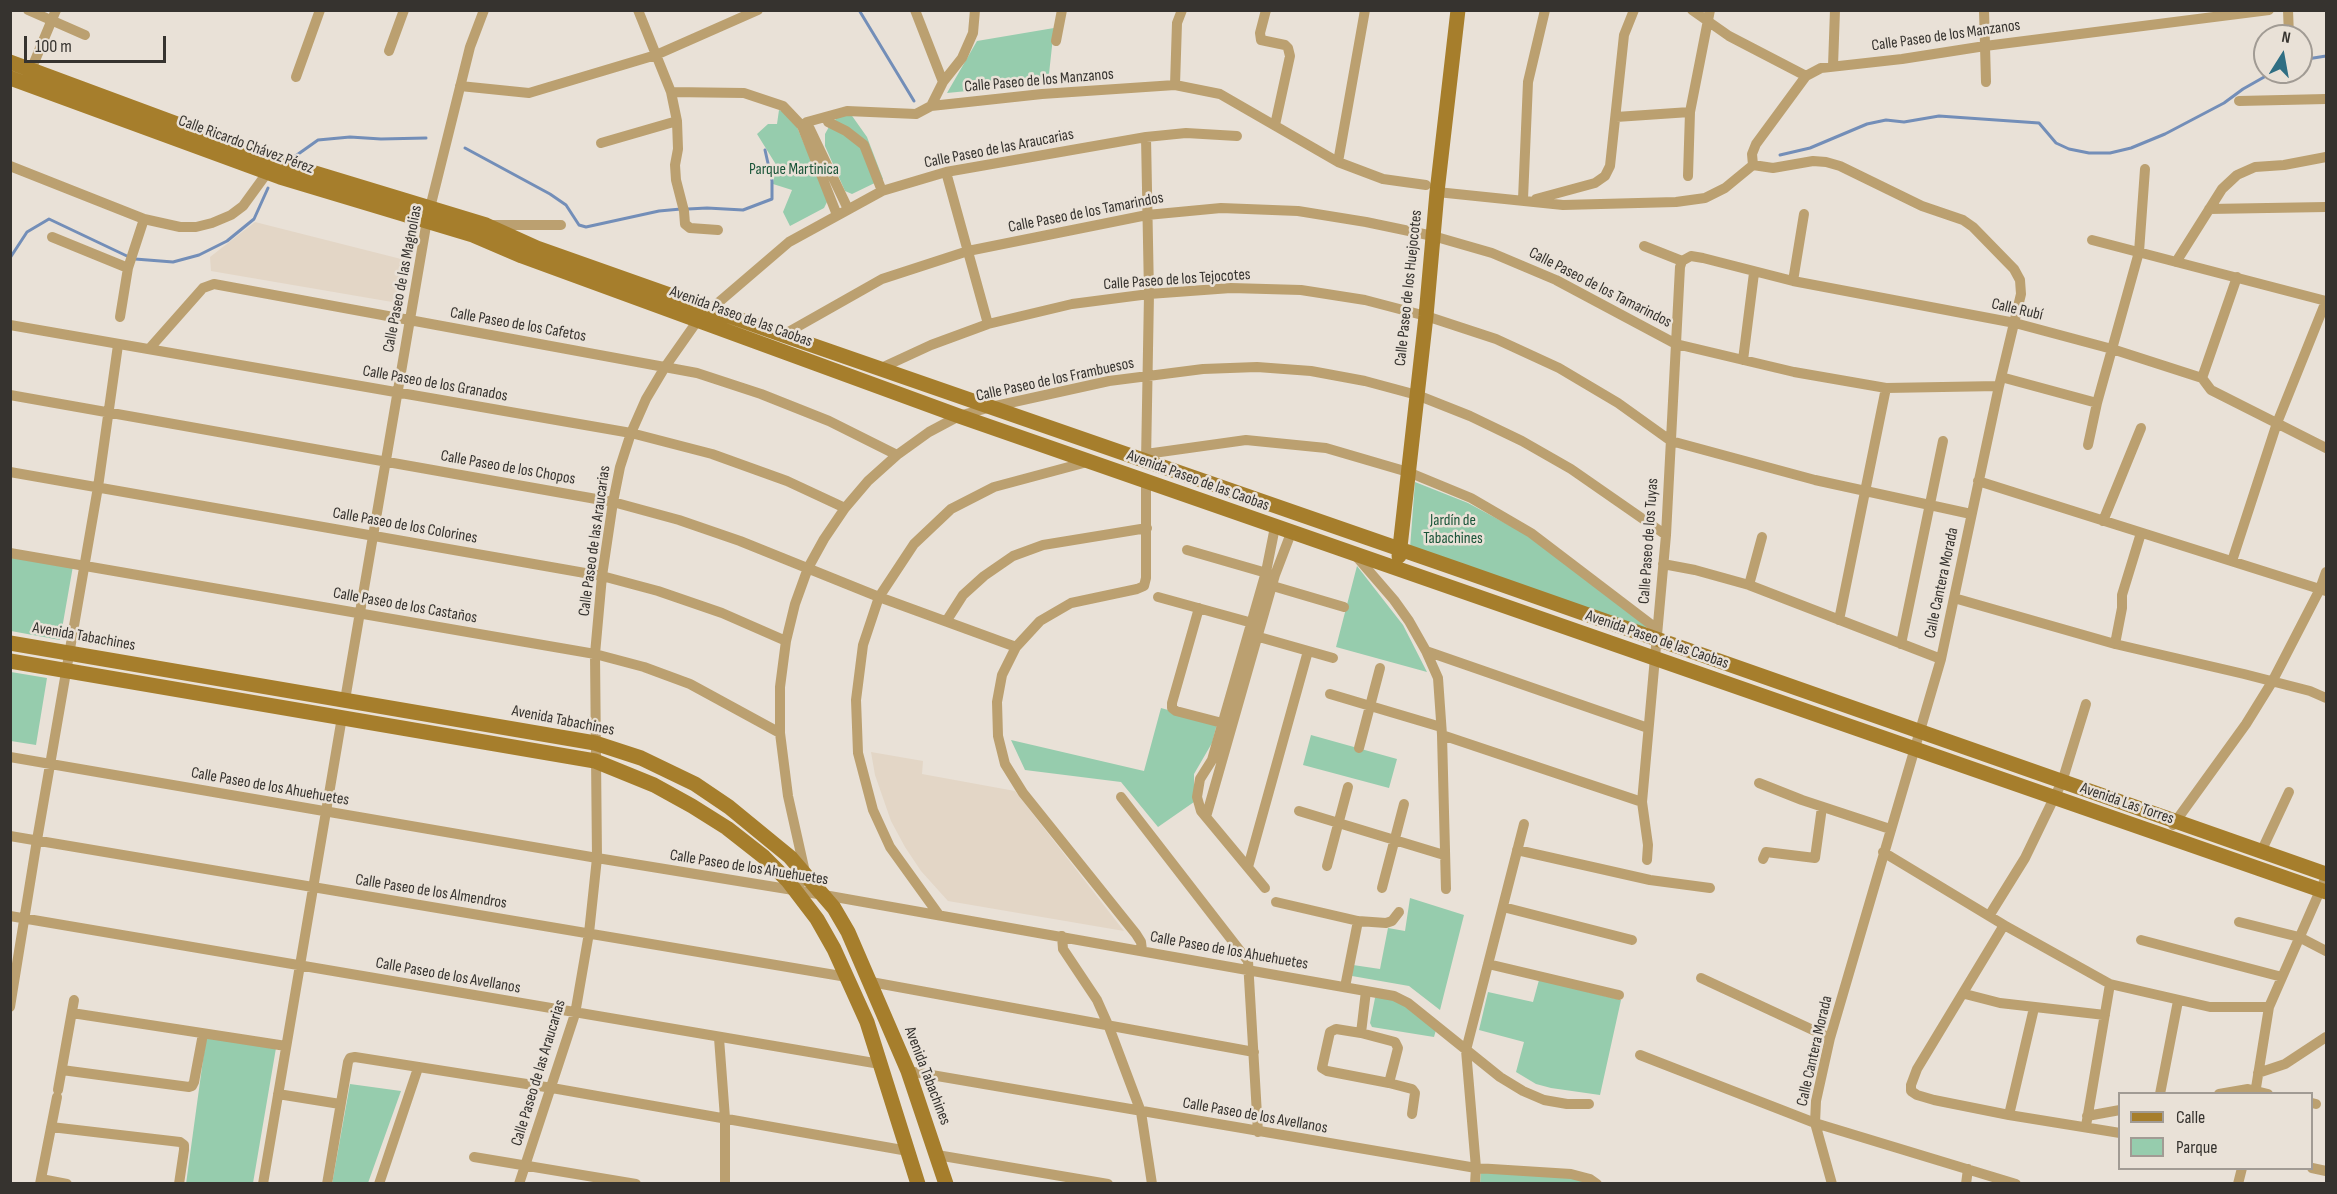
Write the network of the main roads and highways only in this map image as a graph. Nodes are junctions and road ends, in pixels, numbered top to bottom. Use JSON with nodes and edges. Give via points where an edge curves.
{"nodes":[{"id":1,"x":1458,"y":10,"type":"edge"},
{"id":2,"x":10,"y":62,"type":"edge"},
{"id":3,"x":10,"y":78,"type":"edge"},
{"id":4,"x":277,"y":171,"type":"junction"},
{"id":5,"x":429,"y":213,"type":"junction"},
{"id":6,"x":486,"y":225,"type":"joint"},
{"id":7,"x":473,"y":235,"type":"joint"},
{"id":8,"x":1213,"y":484,"type":"junction"},
{"id":9,"x":1207,"y":503,"type":"junction"},
{"id":10,"x":1400,"y":549,"type":"junction"},
{"id":11,"x":1398,"y":570,"type":"junction"},
{"id":12,"x":10,"y":643,"type":"edge"},
{"id":13,"x":10,"y":661,"type":"edge"},
{"id":14,"x":1921,"y":732,"type":"joint"},
{"id":15,"x":1916,"y":749,"type":"joint"},
{"id":16,"x":2325,"y":883,"type":"edge"},
{"id":17,"x":885,"y":1017,"type":"junction"},
{"id":18,"x":867,"y":1023,"type":"junction"},
{"id":19,"x":918,"y":1184,"type":"edge"},
{"id":20,"x":946,"y":1184,"type":"edge"}],
"edges":[{"from":1,"to":10,"type":"main road","name":"Calle Paseo de los Huejocotes","via":[[1432,188],[1433,236],[1426,315]]},
{"from":2,"to":4,"type":"main road","name":"Calle Ricardo Chávez Pérez"},
{"from":3,"to":4,"type":"main road","name":"Calle Ricardo Chávez Pérez"},
{"from":4,"to":5,"type":"main road","name":"Calle Ricardo Chávez Pérez"},
{"from":5,"to":6,"type":"main road","name":"Calle Ricardo Chávez Pérez"},
{"from":5,"to":7,"type":"main road","name":"Calle Ricardo Chávez Pérez"},
{"from":6,"to":8,"type":"main road","name":"Avenida Paseo de las Caobas","via":[[537,248],[879,369],[1146,457]]},
{"from":7,"to":9,"type":"main road","name":"Avenida Paseo de las Caobas","via":[[959,416]]},
{"from":8,"to":9,"type":"main road"},
{"from":8,"to":10,"type":"main road","name":"Avenida Paseo de las Caobas"},
{"from":9,"to":11,"type":"main road","name":"Avenida Paseo de las Caobas","via":[[1274,532]]},
{"from":10,"to":11,"type":"main road","name":"Calle Paseo de los Huejocotes"},
{"from":10,"to":14,"type":"main road","name":"Avenida Paseo de las Caobas","via":[[1657,634]]},
{"from":11,"to":15,"type":"main road","name":"Avenida Paseo de las Caobas"},
{"from":12,"to":17,"type":"main road","name":"Avenida Tabachines","via":[[595,743],[652,763],[704,789],[765,835],[805,872],[848,932]]},
{"from":13,"to":18,"type":"main road","name":"Avenida Tabachines","via":[[595,761],[654,785],[710,817],[764,857],[797,891],[817,919]]},
{"from":14,"to":16,"type":"main road","name":"Avenida Las Torres","via":[[2261,852]]},
{"from":15,"to":16,"type":"main road","name":"Avenida Las Torres","via":[[2167,838]]},
{"from":17,"to":18,"type":"main road"},
{"from":17,"to":20,"type":"main road","name":"Avenida Tabachines","via":[[908,1071]]},
{"from":18,"to":19,"type":"main road","name":"Avenida Tabachines"}]}
